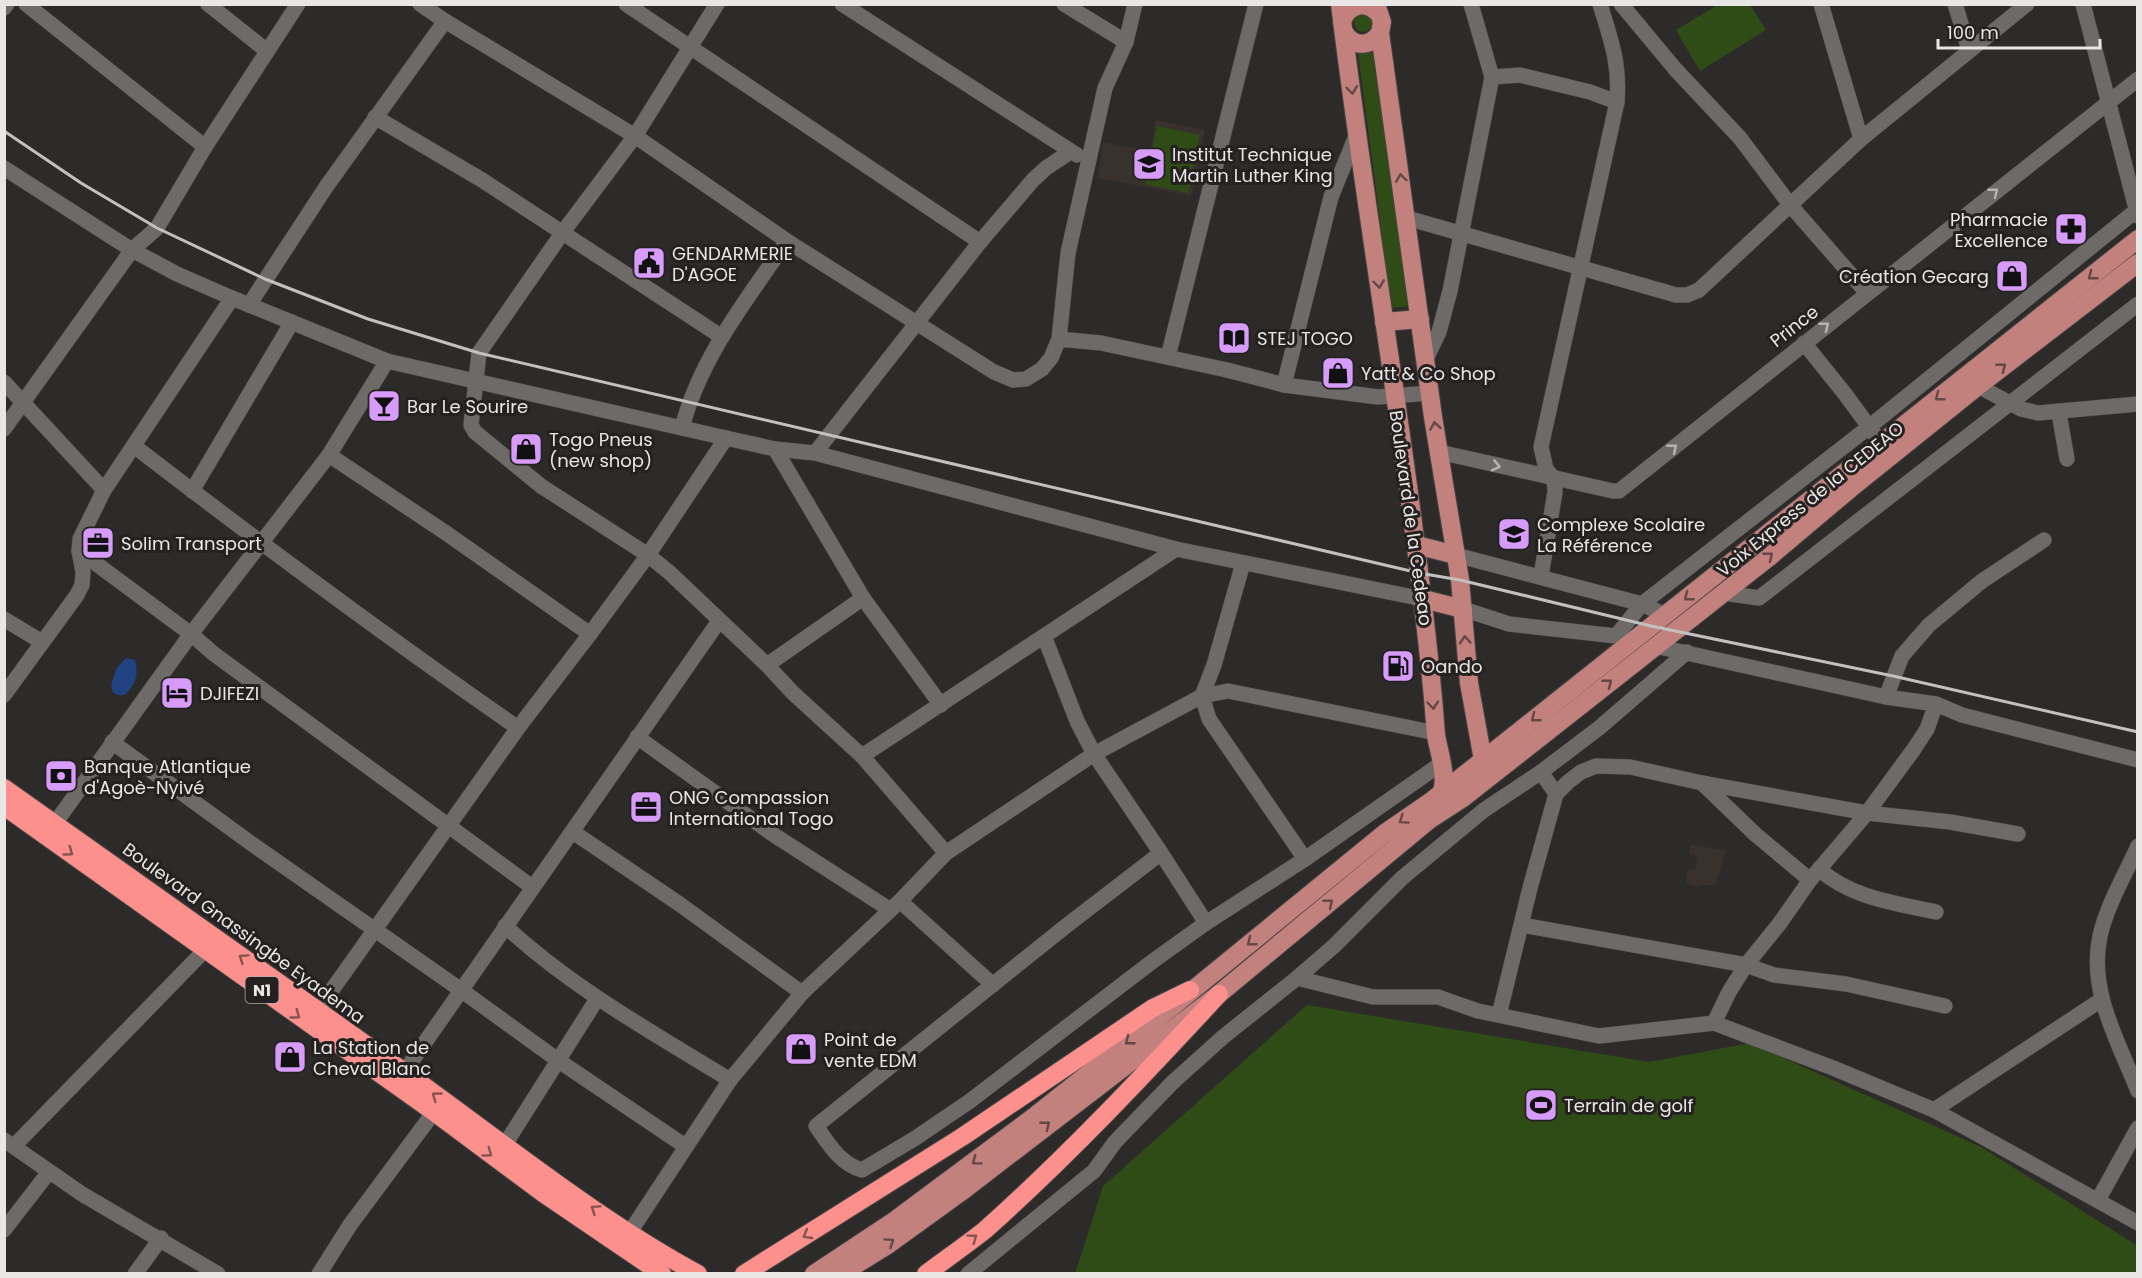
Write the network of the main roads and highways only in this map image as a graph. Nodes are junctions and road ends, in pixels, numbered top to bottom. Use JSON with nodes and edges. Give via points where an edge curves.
{"nodes":[{"id":1,"x":1377,"y":8,"type":"edge"},
{"id":2,"x":1342,"y":20,"type":"edge"},
{"id":3,"x":1380,"y":33,"type":"junction"},
{"id":4,"x":2138,"y":239,"type":"edge"},
{"id":5,"x":2138,"y":263,"type":"edge"},
{"id":6,"x":1420,"y":319,"type":"junction"},
{"id":7,"x":1383,"y":322,"type":"junction"},
{"id":8,"x":1416,"y":545,"type":"junction"},
{"id":9,"x":1456,"y":555,"type":"junction"},
{"id":10,"x":1423,"y":599,"type":"junction"},
{"id":11,"x":1463,"y":609,"type":"junction"},
{"id":12,"x":1483,"y":760,"type":"junction"},
{"id":13,"x":4,"y":788,"type":"edge"},
{"id":14,"x":1443,"y":791,"type":"junction"},
{"id":15,"x":1463,"y":798,"type":"junction"},
{"id":16,"x":4,"y":806,"type":"edge"},
{"id":17,"x":1429,"y":820,"type":"junction"},
{"id":18,"x":51,"y":830,"type":"junction"},
{"id":19,"x":1190,"y":990,"type":"junction"},
{"id":20,"x":1220,"y":994,"type":"junction"},
{"id":21,"x":400,"y":1079,"type":"junction"},
{"id":22,"x":827,"y":1271,"type":"edge"},
{"id":23,"x":659,"y":1272,"type":"edge"},
{"id":24,"x":698,"y":1274,"type":"edge"},
{"id":25,"x":744,"y":1274,"type":"edge"},
{"id":26,"x":926,"y":1274,"type":"edge"}],
"edges":[{"from":1,"to":2,"type":"main road","name":"Boulevard de la Cedeao","via":[[1357,5]]},
{"from":1,"to":3,"type":"main road","name":"Boulevard de la Cedeao","via":[[1382,22]]},
{"from":2,"to":3,"type":"main road","via":[[1351,41],[1373,41]]},
{"from":2,"to":7,"type":"main road","name":"Boulevard de la Cedeao","one_way":true},
{"from":6,"to":3,"type":"main road","name":"Boulevard de la Cedeao","one_way":true},
{"from":4,"to":12,"type":"main road","name":"Voix Express de la CEDEAO","one_way":true},
{"from":15,"to":5,"type":"main road","one_way":true},
{"from":6,"to":7,"type":"main road"},
{"from":9,"to":6,"type":"main road","name":"Boulevard de la Cedeao","one_way":true},
{"from":7,"to":8,"type":"main road","name":"Boulevard de la Cedeao"},
{"from":8,"to":9,"type":"main road"},
{"from":8,"to":10,"type":"main road","name":"Boulevard de la Cedeao"},
{"from":9,"to":11,"type":"main road","name":"Boulevard de la Cedeao"},
{"from":10,"to":11,"type":"main road"},
{"from":10,"to":14,"type":"main road","name":"Boulevard de la Cedeao","one_way":true},
{"from":12,"to":11,"type":"main road","name":"Boulevard de la Cedeao","one_way":true,"via":[[1469,683]]},
{"from":12,"to":14,"type":"main road","name":"Voix Express de la CEDEAO"},
{"from":12,"to":15,"type":"main road","via":[[1470,775]]},
{"from":13,"to":18,"type":"highway","name":"Boulevard Gnassingbe Eyadema","number":"N1"},
{"from":14,"to":17,"type":"main road"},
{"from":14,"to":19,"type":"main road","name":"Voix Express de la CEDEAO","one_way":true,"via":[[1385,832]]},
{"from":15,"to":17,"type":"main road"},
{"from":16,"to":18,"type":"highway","name":"Boulevard Gnassingbe Eyadema","number":"N1"},
{"from":20,"to":17,"type":"main road","one_way":true},
{"from":18,"to":21,"type":"highway","name":"Boulevard Gnassingbe Eyadema","number":"N1","one_way":true,"via":[[206,949]]},
{"from":21,"to":18,"type":"highway","name":"Boulevard Gnassingbe Eyadema","number":"N1","one_way":true,"via":[[317,1011]]},
{"from":19,"to":22,"type":"main road","name":"Voix Express de la CEDEAO","one_way":true,"via":[[969,1166]]},
{"from":19,"to":25,"type":"highway","one_way":true,"via":[[1153,1008],[962,1137]]},
{"from":22,"to":20,"type":"main road","one_way":true,"via":[[889,1244]]},
{"from":26,"to":20,"type":"highway","one_way":true,"via":[[983,1231],[1050,1170]]},
{"from":21,"to":23,"type":"highway","name":"Boulevard Gnassingbe Eyadema","number":"N1","one_way":true,"via":[[434,1112]]},
{"from":24,"to":21,"type":"highway","name":"Boulevard Gnassingbe Eyadema","number":"N1","one_way":true}]}
